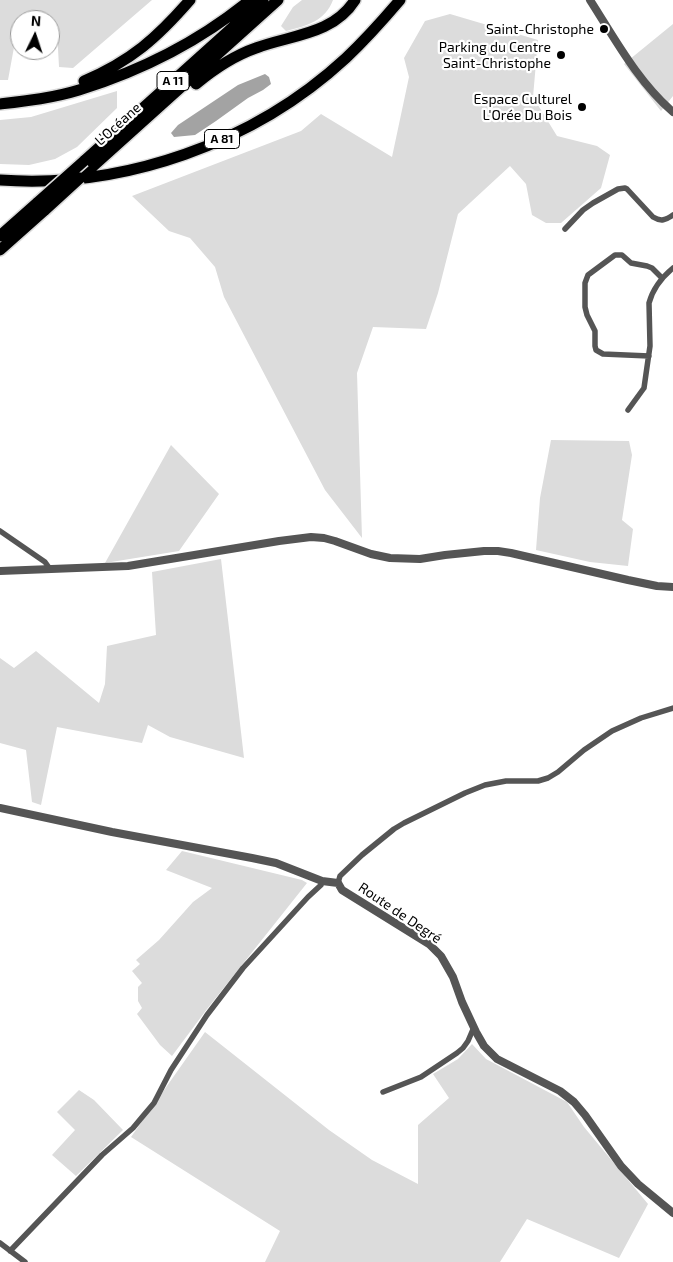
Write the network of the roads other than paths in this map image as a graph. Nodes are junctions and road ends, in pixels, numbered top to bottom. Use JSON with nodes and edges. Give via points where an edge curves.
{"nodes":[{"id":1,"x":190,"y":0,"type":"edge"},
{"id":2,"x":250,"y":0,"type":"edge"},
{"id":3,"x":263,"y":0,"type":"edge"},
{"id":4,"x":278,"y":0,"type":"edge"},
{"id":5,"x":355,"y":0,"type":"edge"},
{"id":6,"x":400,"y":0,"type":"edge"},
{"id":7,"x":590,"y":0,"type":"edge"},
{"id":8,"x":13,"y":102,"type":"junction"},
{"id":9,"x":0,"y":104,"type":"edge"},
{"id":10,"x":673,"y":112,"type":"edge"},
{"id":11,"x":136,"y":128,"type":"junction"},
{"id":12,"x":87,"y":165,"type":"junction"},
{"id":13,"x":0,"y":180,"type":"edge"},
{"id":14,"x":42,"y":206,"type":"junction"},
{"id":15,"x":673,"y":215,"type":"edge"},
{"id":16,"x":565,"y":229,"type":"dead end"},
{"id":17,"x":0,"y":236,"type":"edge"},
{"id":18,"x":0,"y":250,"type":"edge"},
{"id":19,"x":673,"y":268,"type":"edge"},
{"id":20,"x":662,"y":278,"type":"junction"},
{"id":21,"x":649,"y":356,"type":"junction"},
{"id":22,"x":628,"y":410,"type":"dead end"},
{"id":23,"x":0,"y":531,"type":"edge"},
{"id":24,"x":50,"y":570,"type":"junction"},
{"id":25,"x":0,"y":571,"type":"edge"},
{"id":26,"x":673,"y":587,"type":"edge"},
{"id":27,"x":673,"y":708,"type":"edge"},
{"id":28,"x":0,"y":808,"type":"edge"},
{"id":29,"x":322,"y":881,"type":"junction"},
{"id":30,"x":338,"y":883,"type":"junction"},
{"id":31,"x":474,"y":1027,"type":"junction"},
{"id":32,"x":383,"y":1092,"type":"dead end"},
{"id":33,"x":673,"y":1213,"type":"edge"},
{"id":34,"x":0,"y":1243,"type":"edge"},
{"id":35,"x":10,"y":1250,"type":"junction"},
{"id":36,"x":25,"y":1262,"type":"edge"}],
"edges":[{"from":1,"to":8,"type":"highway","via":[[158,35],[122,63],[75,85]]},
{"from":2,"to":8,"type":"highway","via":[[203,34],[126,73],[78,90]]},
{"from":3,"to":12,"type":"highway","name":"L’Océane","number":"A 11"},
{"from":4,"to":11,"type":"highway","name":"L’Océane","number":"A 11"},
{"from":5,"to":11,"type":"highway","via":[[343,15],[321,28],[258,47],[228,61],[151,122]]},
{"from":6,"to":13,"type":"highway","number":"A 81","via":[[377,28],[317,83],[259,121],[229,136],[170,160],[131,171],[46,181]]},
{"from":7,"to":10,"type":"street","via":[[637,73]]},
{"from":8,"to":9,"type":"highway"},
{"from":11,"to":12,"type":"highway","name":"L’Océane","number":"A 11"},
{"from":12,"to":14,"type":"highway","name":"L’Océane","number":"A 11","bridge":true},
{"from":14,"to":17,"type":"highway","name":"L’Océane","number":"A 11"},
{"from":14,"to":18,"type":"highway","name":"L’Océane","number":"A 11"},
{"from":15,"to":16,"type":"street","via":[[658,220],[622,188],[583,210]]},
{"from":19,"to":20,"type":"street"},
{"from":20,"to":21,"type":"street","via":[[649,303]]},
{"from":20,"to":21,"type":"street","via":[[652,268],[615,255],[588,275],[585,283],[585,307],[595,331],[596,350],[603,354]]},
{"from":21,"to":22,"type":"street","via":[[644,388]]},
{"from":23,"to":24,"type":"street","via":[[45,562]]},
{"from":24,"to":25,"type":"street"},
{"from":24,"to":26,"type":"street","via":[[128,566],[311,537],[390,558],[420,559],[484,551],[504,552]]},
{"from":27,"to":30,"type":"street","via":[[612,731],[548,778],[484,785],[432,808],[394,829],[340,876]]},
{"from":28,"to":29,"type":"street","name":"Route de Degré","via":[[276,863]]},
{"from":29,"to":30,"type":"street","name":"Route de Degré"},
{"from":29,"to":35,"type":"street","via":[[243,968],[171,1070],[154,1103],[133,1128],[102,1155]]},
{"from":30,"to":31,"type":"street","name":"Route de Degré","via":[[342,890],[429,944],[441,956]]},
{"from":31,"to":32,"type":"street","via":[[468,1041],[457,1053],[421,1077]]},
{"from":31,"to":33,"type":"street","name":"Route de Degré","via":[[484,1046],[497,1059],[560,1091],[574,1102],[621,1166]]},
{"from":34,"to":35,"type":"street"},
{"from":35,"to":36,"type":"street"}]}
